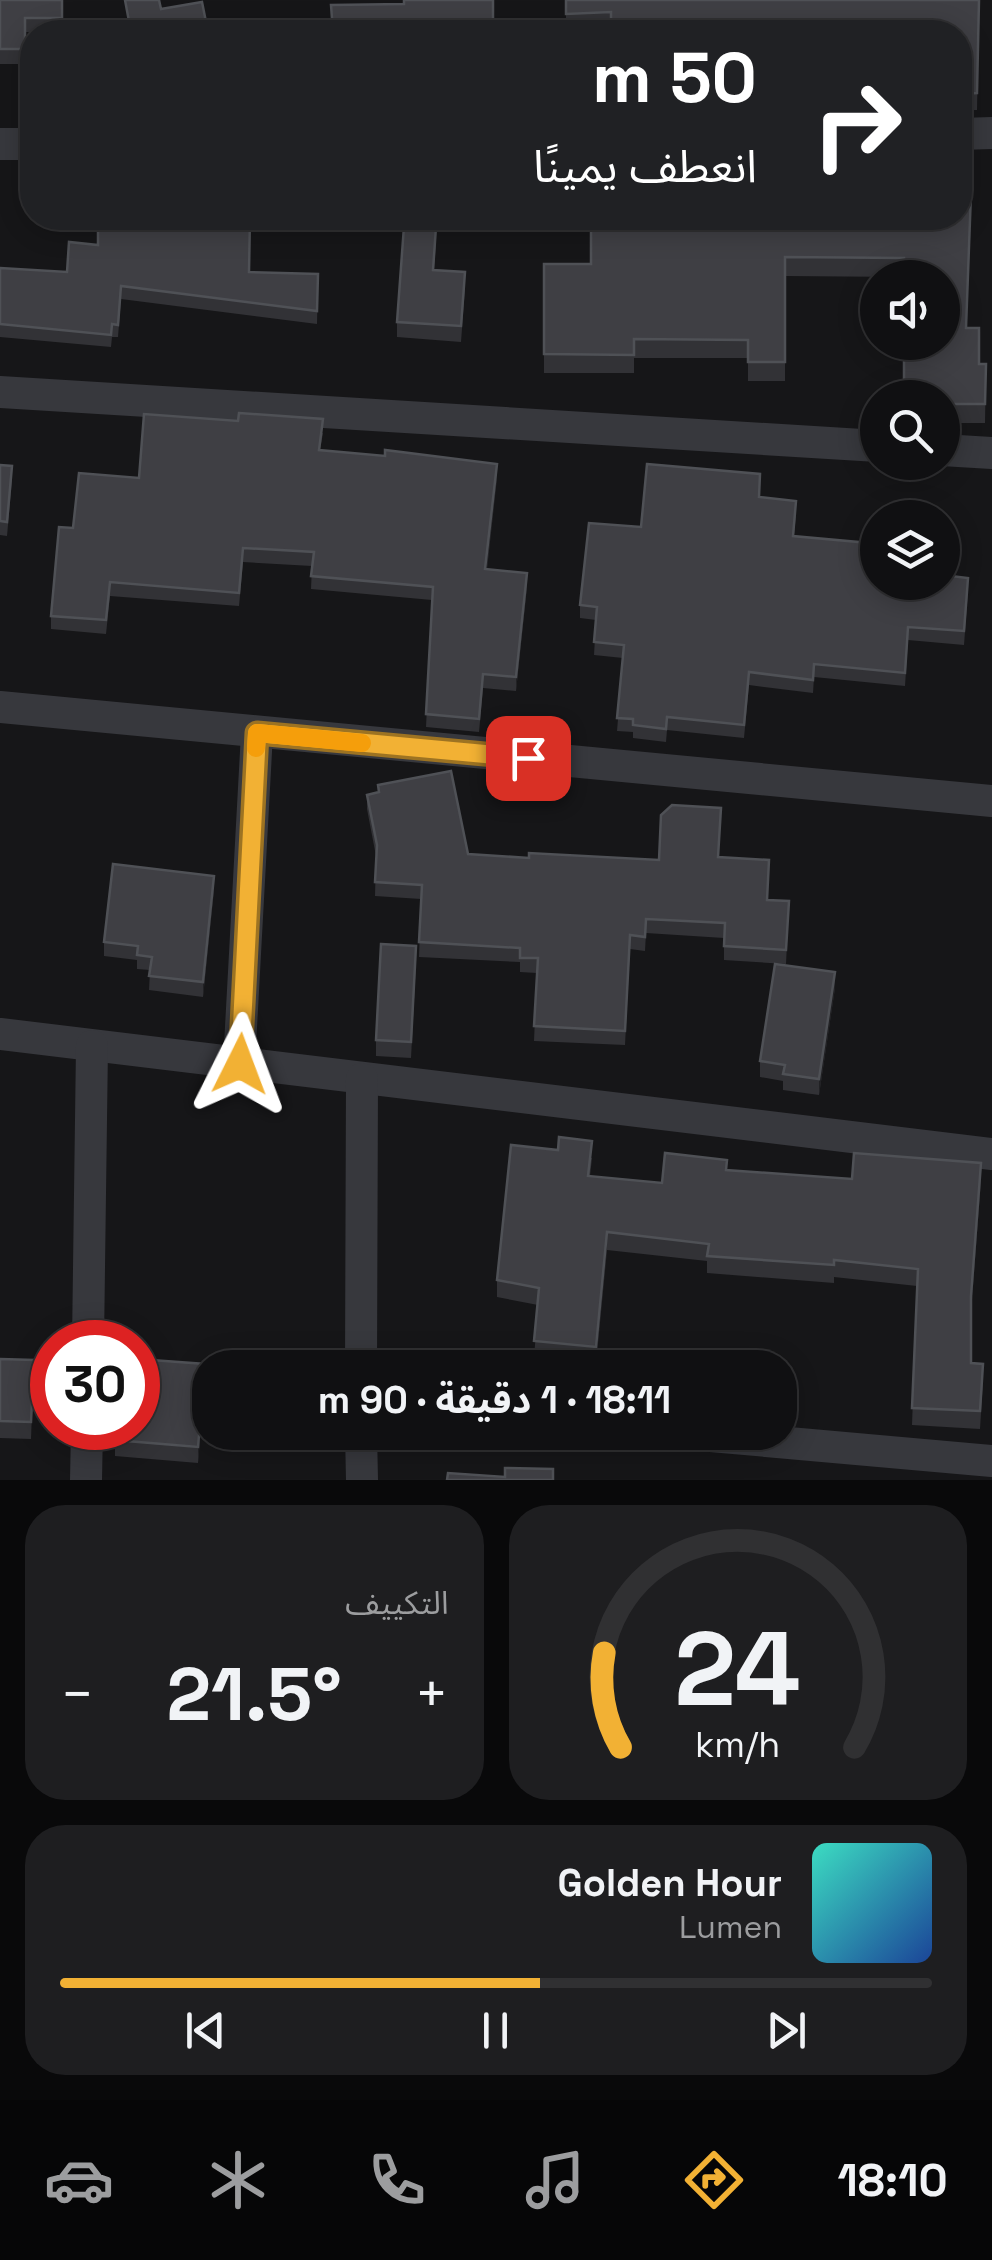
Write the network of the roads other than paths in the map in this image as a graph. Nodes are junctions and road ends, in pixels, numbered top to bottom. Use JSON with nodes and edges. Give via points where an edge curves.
{"nodes":[{"id":1,"x":0,"y":392,"type":"edge"},
{"id":2,"x":860,"y":445,"type":"edge"},
{"id":3,"x":960,"y":451,"type":"edge"},
{"id":4,"x":992,"y":454,"type":"edge"},
{"id":5,"x":0,"y":706,"type":"edge"},
{"id":6,"x":257,"y":733,"type":"junction"},
{"id":7,"x":992,"y":801,"type":"edge"},
{"id":8,"x":0,"y":1034,"type":"edge"},
{"id":9,"x":92,"y":1046,"type":"junction"},
{"id":10,"x":240,"y":1064,"type":"junction"},
{"id":11,"x":362,"y":1079,"type":"junction"},
{"id":12,"x":992,"y":1154,"type":"edge"},
{"id":13,"x":88,"y":1320,"type":"edge"},
{"id":14,"x":361,"y":1350,"type":"edge"},
{"id":15,"x":797,"y":1444,"type":"edge"},
{"id":16,"x":87,"y":1450,"type":"edge"},
{"id":17,"x":362,"y":1450,"type":"edge"},
{"id":18,"x":992,"y":1462,"type":"edge"},
{"id":19,"x":86,"y":1480,"type":"edge"},
{"id":20,"x":362,"y":1480,"type":"edge"}],
"edges":[{"from":1,"to":2,"type":"street"},
{"from":3,"to":4,"type":"street"},
{"from":5,"to":6,"type":"street"},
{"from":6,"to":7,"type":"street"},
{"from":6,"to":10,"type":"street"},
{"from":8,"to":9,"type":"street"},
{"from":9,"to":10,"type":"street"},
{"from":9,"to":13,"type":"street"},
{"from":10,"to":11,"type":"street"},
{"from":11,"to":12,"type":"street"},
{"from":11,"to":14,"type":"street"},
{"from":15,"to":18,"type":"street"},
{"from":16,"to":19,"type":"street"},
{"from":17,"to":20,"type":"street"}]}
